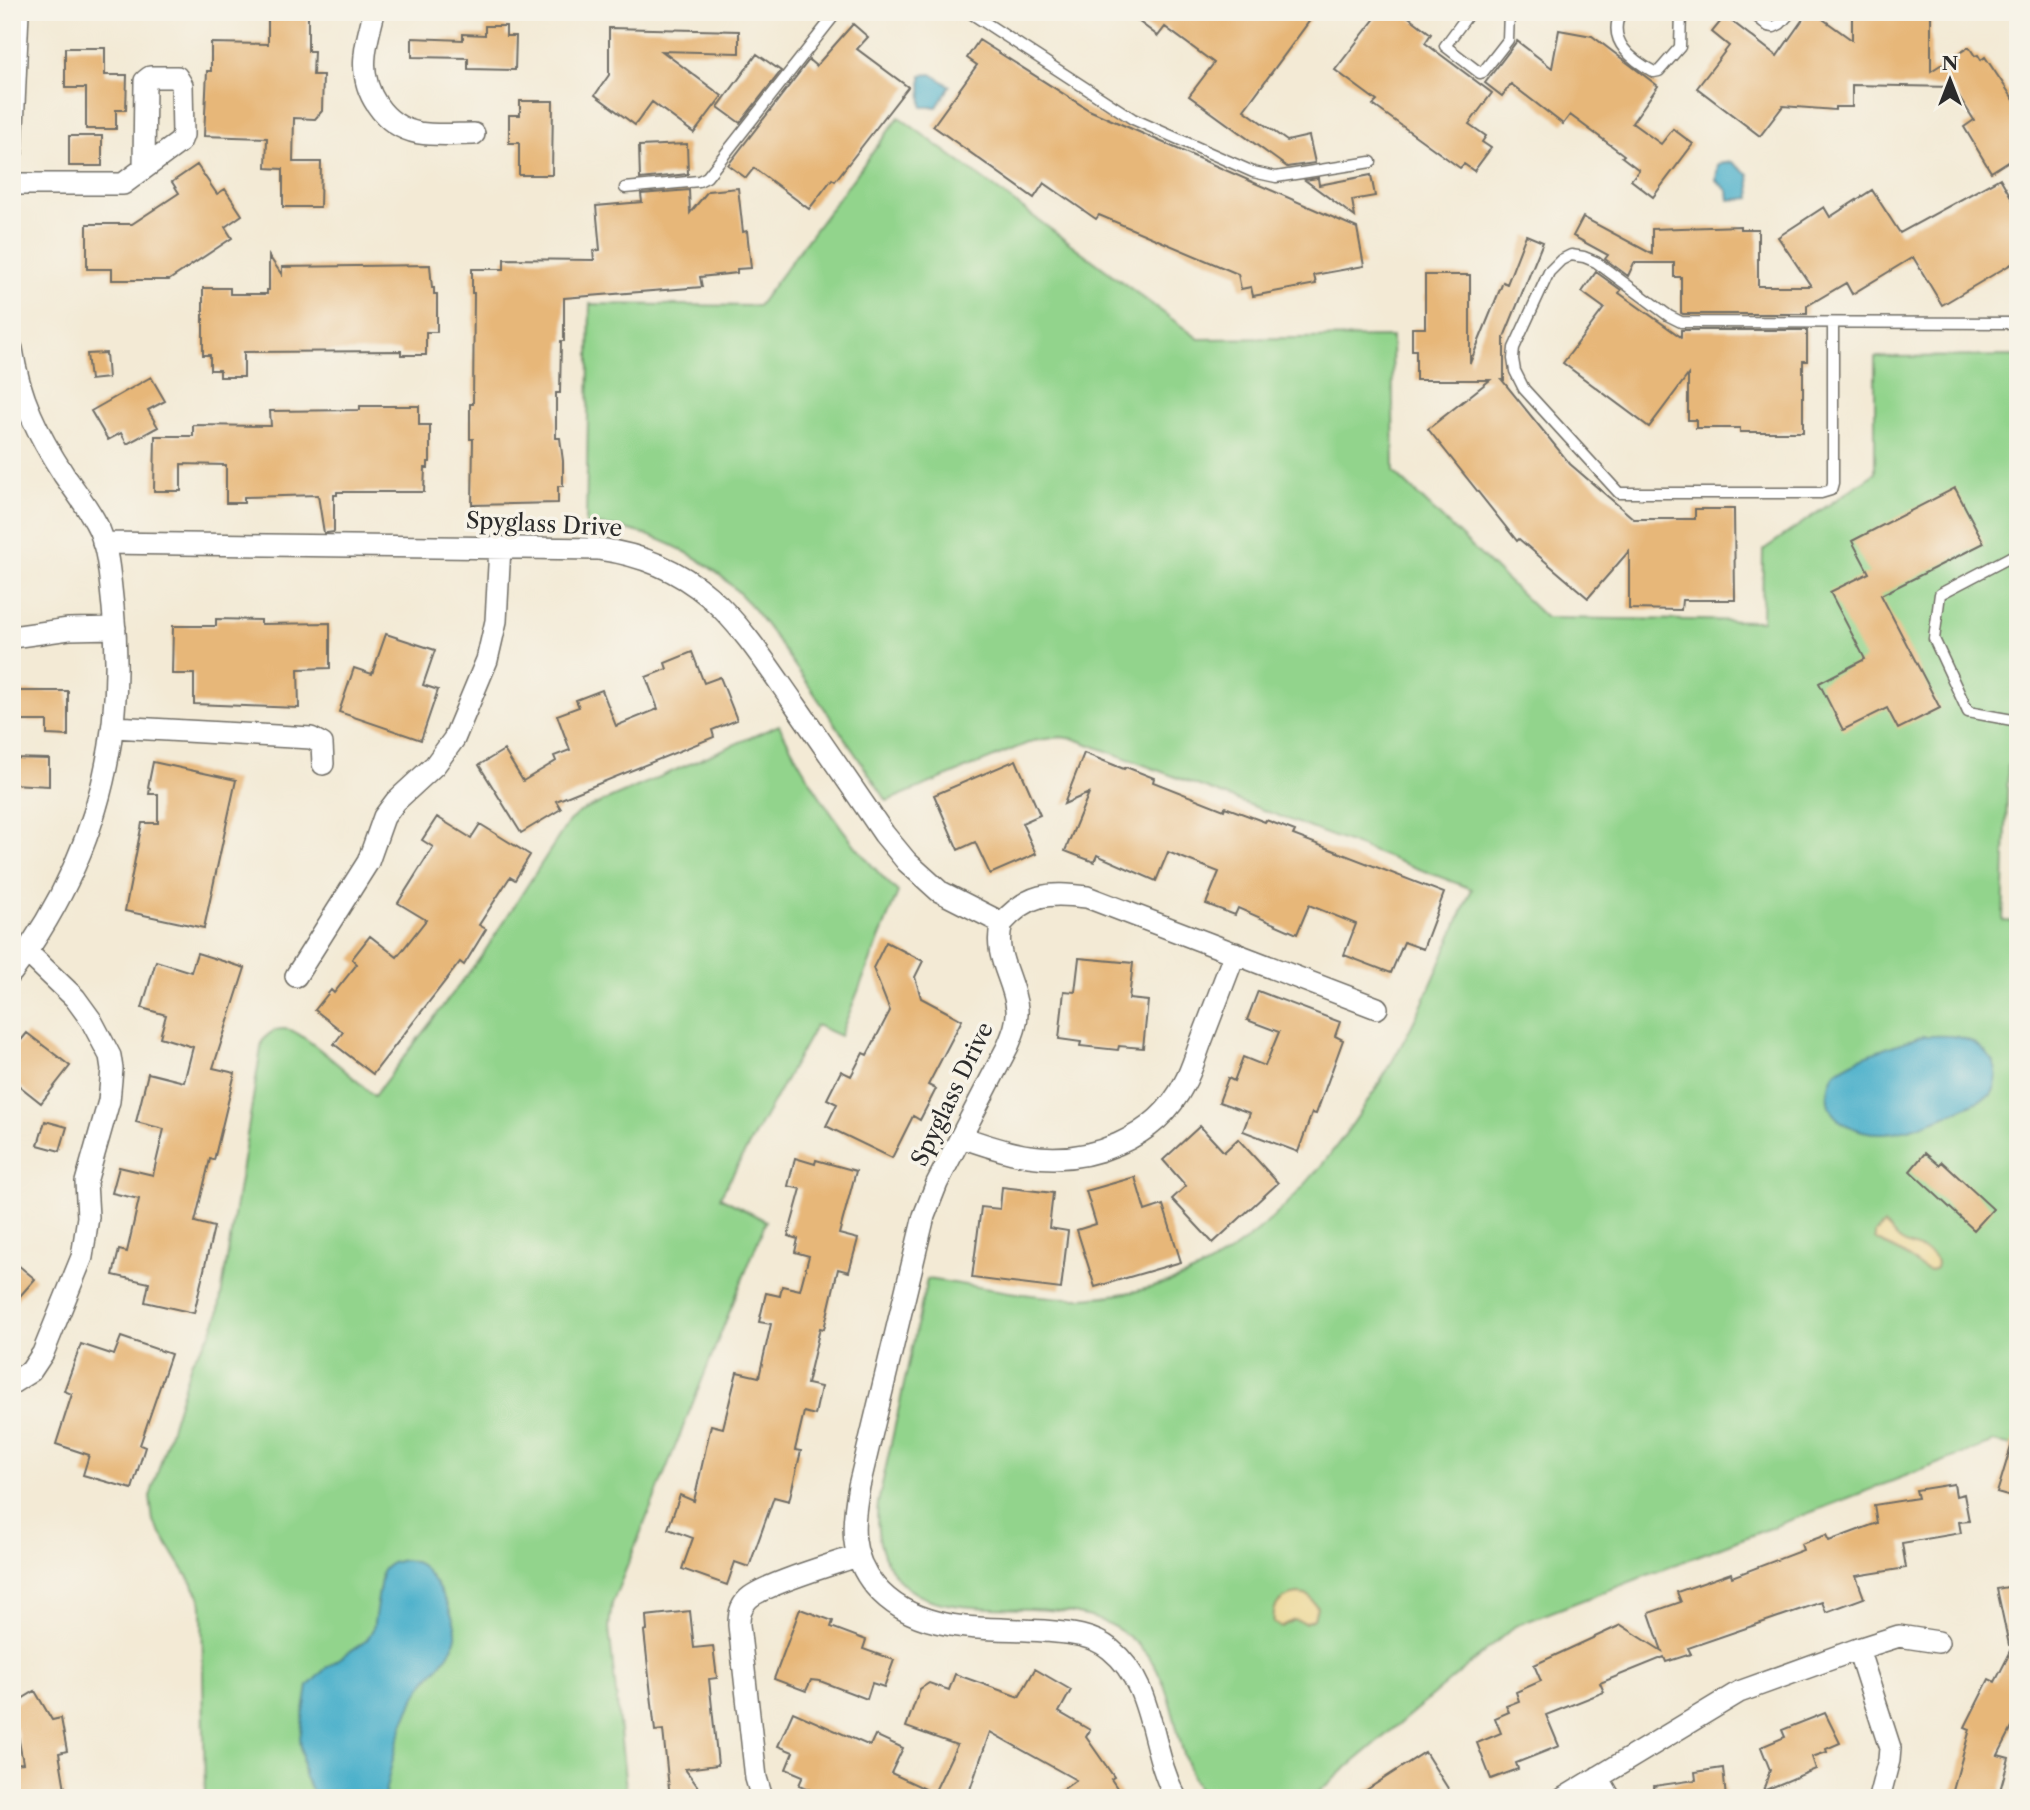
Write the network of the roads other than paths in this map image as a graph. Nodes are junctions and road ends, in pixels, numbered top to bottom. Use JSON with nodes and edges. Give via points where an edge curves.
{"nodes":[{"id":1,"x":18,"y":12,"type":"edge"},
{"id":2,"x":374,"y":12,"type":"edge"},
{"id":3,"x":837,"y":12,"type":"edge"},
{"id":4,"x":969,"y":12,"type":"edge"},
{"id":5,"x":1471,"y":12,"type":"edge"},
{"id":6,"x":1508,"y":12,"type":"edge"},
{"id":7,"x":1621,"y":12,"type":"edge"},
{"id":8,"x":1681,"y":12,"type":"edge"},
{"id":9,"x":1751,"y":12,"type":"edge"},
{"id":10,"x":1791,"y":12,"type":"edge"},
{"id":11,"x":474,"y":134,"type":"dead end"},
{"id":12,"x":12,"y":151,"type":"edge"},
{"id":13,"x":1371,"y":162,"type":"dead end"},
{"id":14,"x":144,"y":168,"type":"dead end"},
{"id":15,"x":12,"y":184,"type":"edge"},
{"id":16,"x":625,"y":188,"type":"dead end"},
{"id":17,"x":1833,"y":323,"type":"junction"},
{"id":18,"x":2018,"y":323,"type":"edge"},
{"id":19,"x":12,"y":349,"type":"edge"},
{"id":20,"x":103,"y":542,"type":"junction"},
{"id":21,"x":500,"y":547,"type":"junction"},
{"id":22,"x":2018,"y":553,"type":"edge"},
{"id":23,"x":115,"y":628,"type":"junction"},
{"id":24,"x":12,"y":637,"type":"edge"},
{"id":25,"x":2018,"y":721,"type":"edge"},
{"id":26,"x":114,"y":727,"type":"junction"},
{"id":27,"x":323,"y":764,"type":"dead end"},
{"id":28,"x":1002,"y":923,"type":"junction"},
{"id":29,"x":27,"y":952,"type":"junction"},
{"id":30,"x":1234,"y":953,"type":"junction"},
{"id":31,"x":12,"y":972,"type":"edge"},
{"id":32,"x":296,"y":976,"type":"dead end"},
{"id":33,"x":1377,"y":1008,"type":"dead end"},
{"id":34,"x":961,"y":1137,"type":"junction"},
{"id":35,"x":12,"y":1383,"type":"edge"},
{"id":36,"x":857,"y":1556,"type":"junction"},
{"id":37,"x":1938,"y":1642,"type":"dead end"},
{"id":38,"x":1858,"y":1649,"type":"junction"},
{"id":39,"x":1598,"y":1777,"type":"junction"},
{"id":40,"x":762,"y":1798,"type":"edge"},
{"id":41,"x":1176,"y":1798,"type":"edge"},
{"id":42,"x":1564,"y":1798,"type":"edge"},
{"id":43,"x":1611,"y":1798,"type":"edge"},
{"id":44,"x":1879,"y":1798,"type":"edge"}],
"edges":[{"from":1,"to":12,"type":"street"},
{"from":2,"to":11,"type":"street","via":[[364,63],[376,105],[390,120],[417,132]]},
{"from":3,"to":16,"type":"lane","via":[[706,177]]},
{"from":4,"to":13,"type":"lane","via":[[1133,119],[1259,174],[1276,177]]},
{"from":5,"to":6,"type":"lane","via":[[1445,44],[1480,73],[1508,40]]},
{"from":7,"to":8,"type":"lane","via":[[1617,25],[1620,46],[1654,72],[1660,72],[1679,49]]},
{"from":9,"to":10,"type":"lane","via":[[1774,27]]},
{"from":14,"to":15,"type":"street","via":[[123,184]]},
{"from":17,"to":17,"type":"lane","via":[[1681,322],[1596,262],[1571,255],[1546,276],[1514,348],[1513,365],[1524,388],[1621,494],[1821,493],[1831,490],[1833,483]]},
{"from":17,"to":18,"type":"lane"},
{"from":19,"to":20,"type":"street","via":[[33,423]]},
{"from":20,"to":21,"type":"street","name":"Spyglass Drive"},
{"from":20,"to":23,"type":"street"},
{"from":21,"to":28,"type":"street","name":"Spyglass Drive","via":[[620,551],[661,565],[701,589],[742,628],[907,862],[939,891]]},
{"from":21,"to":32,"type":"street","via":[[491,645],[458,730],[441,759],[384,817],[368,862]]},
{"from":22,"to":25,"type":"lane","via":[[1940,594],[1934,639],[1968,712]]},
{"from":23,"to":24,"type":"street"},
{"from":23,"to":26,"type":"street"},
{"from":26,"to":27,"type":"street","via":[[312,738],[322,744]]},
{"from":26,"to":29,"type":"street","via":[[102,788],[83,847]]},
{"from":28,"to":30,"type":"street","via":[[1034,898],[1087,897]]},
{"from":28,"to":34,"type":"street","name":"Spyglass Drive","via":[[999,946],[1015,1000],[1016,1022]]},
{"from":29,"to":31,"type":"street"},
{"from":29,"to":35,"type":"street","via":[[92,1020],[110,1056],[112,1085],[86,1182],[88,1217],[82,1257],[38,1362]]},
{"from":30,"to":33,"type":"street"},
{"from":30,"to":34,"type":"street","via":[[1185,1082],[1162,1115],[1145,1129],[1101,1151],[1052,1158]]},
{"from":34,"to":36,"type":"street","name":"Spyglass Drive","via":[[937,1183],[920,1232],[855,1506]]},
{"from":36,"to":40,"type":"street","via":[[762,1590],[741,1608],[739,1625]]},
{"from":36,"to":41,"type":"street","name":"Spyglass Drive","via":[[884,1597],[914,1617],[942,1624],[1073,1633],[1107,1647],[1140,1688]]},
{"from":37,"to":38,"type":"street","via":[[1899,1636]]},
{"from":38,"to":39,"type":"street","via":[[1739,1692]]},
{"from":38,"to":44,"type":"street","via":[[1890,1748]]},
{"from":39,"to":42,"type":"street"},
{"from":39,"to":43,"type":"street"}]}
